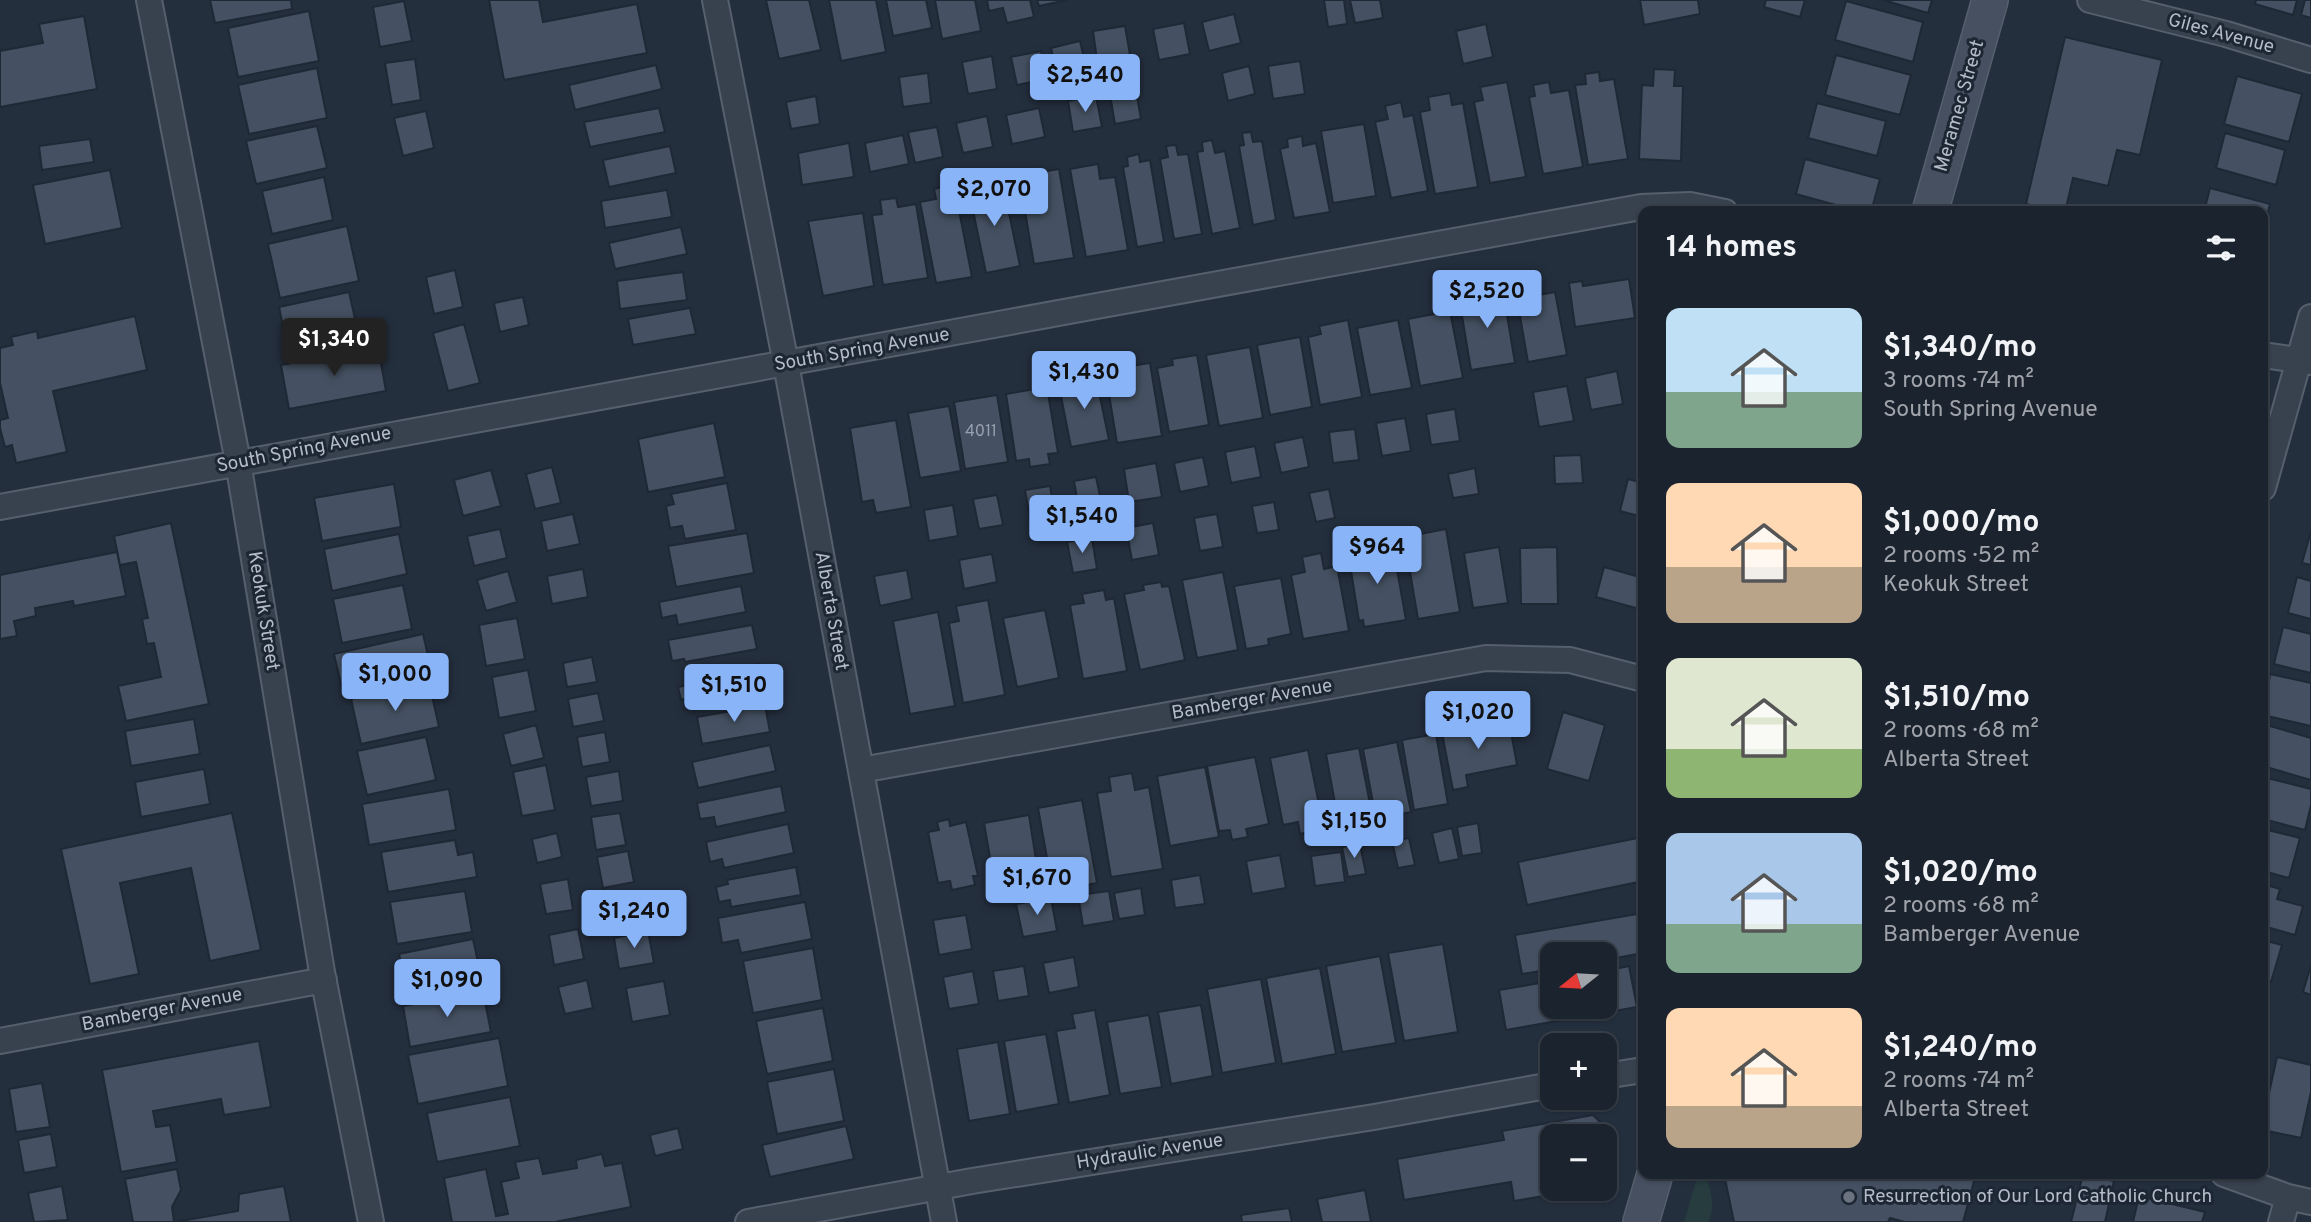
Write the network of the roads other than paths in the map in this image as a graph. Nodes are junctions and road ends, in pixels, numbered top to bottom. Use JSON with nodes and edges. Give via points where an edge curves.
{"nodes":[{"id":1,"x":149,"y":0,"type":"edge"},
{"id":2,"x":715,"y":0,"type":"edge"},
{"id":3,"x":1990,"y":0,"type":"edge"},
{"id":4,"x":2090,"y":0,"type":"edge"},
{"id":5,"x":2311,"y":60,"type":"edge"},
{"id":6,"x":1666,"y":206,"type":"edge"},
{"id":7,"x":1695,"y":206,"type":"edge"},
{"id":8,"x":1932,"y":206,"type":"edge"},
{"id":9,"x":1638,"y":208,"type":"edge"},
{"id":10,"x":2311,"y":317,"type":"edge"},
{"id":11,"x":2268,"y":356,"type":"edge"},
{"id":12,"x":2305,"y":361,"type":"edge"},
{"id":13,"x":786,"y":364,"type":"junction"},
{"id":14,"x":238,"y":463,"type":"junction"},
{"id":15,"x":2268,"y":473,"type":"edge"},
{"id":16,"x":0,"y":507,"type":"edge"},
{"id":17,"x":1638,"y":677,"type":"edge"},
{"id":18,"x":861,"y":770,"type":"junction"},
{"id":19,"x":324,"y":980,"type":"junction"},
{"id":20,"x":0,"y":1041,"type":"edge"},
{"id":21,"x":1638,"y":1071,"type":"edge"},
{"id":22,"x":1617,"y":1074,"type":"edge"},
{"id":23,"x":1540,"y":1087,"type":"edge"},
{"id":24,"x":1654,"y":1179,"type":"edge"},
{"id":25,"x":2239,"y":1179,"type":"edge"},
{"id":26,"x":938,"y":1187,"type":"junction"},
{"id":27,"x":2300,"y":1199,"type":"edge"},
{"id":28,"x":371,"y":1222,"type":"edge"},
{"id":29,"x":748,"y":1222,"type":"edge"},
{"id":30,"x":944,"y":1222,"type":"edge"},
{"id":31,"x":1641,"y":1222,"type":"edge"},
{"id":32,"x":2281,"y":1222,"type":"edge"}],
"edges":[{"from":1,"to":14,"type":"street","name":"Keokuk Street"},
{"from":2,"to":13,"type":"street","name":"Alberta Street"},
{"from":3,"to":8,"type":"street","name":"Meramec Street"},
{"from":4,"to":5,"type":"street","name":"Giles Avenue"},
{"from":6,"to":7,"type":"street","name":"South Spring Avenue"},
{"from":9,"to":13,"type":"street","name":"South Spring Avenue"},
{"from":10,"to":12,"type":"street"},
{"from":11,"to":12,"type":"street"},
{"from":12,"to":15,"type":"street"},
{"from":13,"to":14,"type":"street","name":"South Spring Avenue"},
{"from":13,"to":18,"type":"street","name":"Alberta Street"},
{"from":14,"to":16,"type":"street","name":"South Spring Avenue"},
{"from":14,"to":19,"type":"street","name":"Keokuk Street"},
{"from":17,"to":18,"type":"street","name":"Bamberger Avenue","via":[[1570,660],[1486,658]]},
{"from":18,"to":26,"type":"street","name":"Alberta Street"},
{"from":19,"to":20,"type":"street","name":"Bamberger Avenue"},
{"from":19,"to":28,"type":"street","name":"Keokuk Street"},
{"from":21,"to":22,"type":"street"},
{"from":23,"to":26,"type":"street","name":"Hydraulic Avenue"},
{"from":24,"to":31,"type":"street"},
{"from":25,"to":27,"type":"street"},
{"from":26,"to":29,"type":"street","name":"Hydraulic Avenue"},
{"from":26,"to":30,"type":"street","name":"Alberta Street"},
{"from":27,"to":32,"type":"street"}]}
